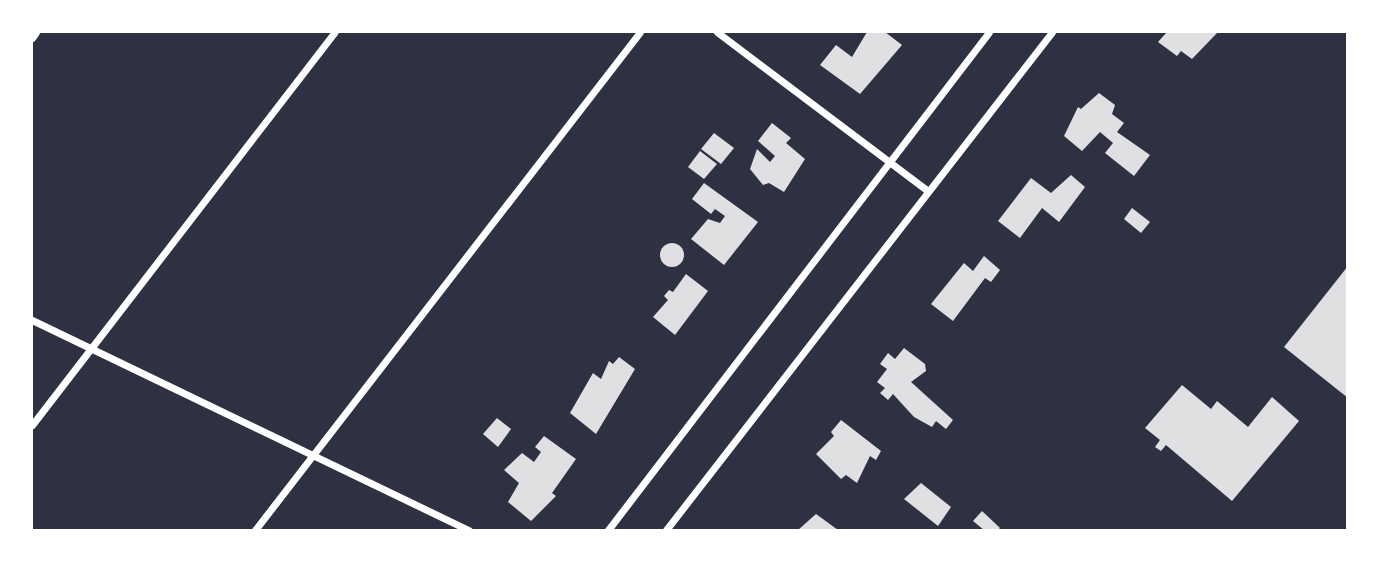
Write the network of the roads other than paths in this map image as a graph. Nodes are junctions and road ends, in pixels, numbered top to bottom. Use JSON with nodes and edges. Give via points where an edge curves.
{"nodes":[{"id":1,"x":36,"y":32,"type":"edge"},
{"id":2,"x":335,"y":32,"type":"edge"},
{"id":3,"x":640,"y":32,"type":"edge"},
{"id":4,"x":717,"y":32,"type":"edge"},
{"id":5,"x":989,"y":32,"type":"edge"},
{"id":6,"x":1052,"y":32,"type":"edge"},
{"id":7,"x":32,"y":38,"type":"edge"},
{"id":8,"x":890,"y":162,"type":"junction"},
{"id":9,"x":928,"y":191,"type":"junction"},
{"id":10,"x":32,"y":320,"type":"edge"},
{"id":11,"x":92,"y":348,"type":"junction"},
{"id":12,"x":32,"y":425,"type":"edge"},
{"id":13,"x":313,"y":456,"type":"junction"},
{"id":14,"x":256,"y":530,"type":"edge"},
{"id":15,"x":469,"y":530,"type":"edge"},
{"id":16,"x":608,"y":530,"type":"edge"},
{"id":17,"x":666,"y":530,"type":"edge"}],
"edges":[{"from":1,"to":7,"type":"street"},
{"from":2,"to":11,"type":"street"},
{"from":3,"to":13,"type":"street"},
{"from":4,"to":8,"type":"street"},
{"from":5,"to":8,"type":"street"},
{"from":6,"to":9,"type":"street"},
{"from":8,"to":9,"type":"street"},
{"from":8,"to":16,"type":"street"},
{"from":9,"to":17,"type":"street"},
{"from":10,"to":11,"type":"street"},
{"from":11,"to":12,"type":"street"},
{"from":11,"to":13,"type":"street"},
{"from":13,"to":14,"type":"street"},
{"from":13,"to":15,"type":"street"}]}
